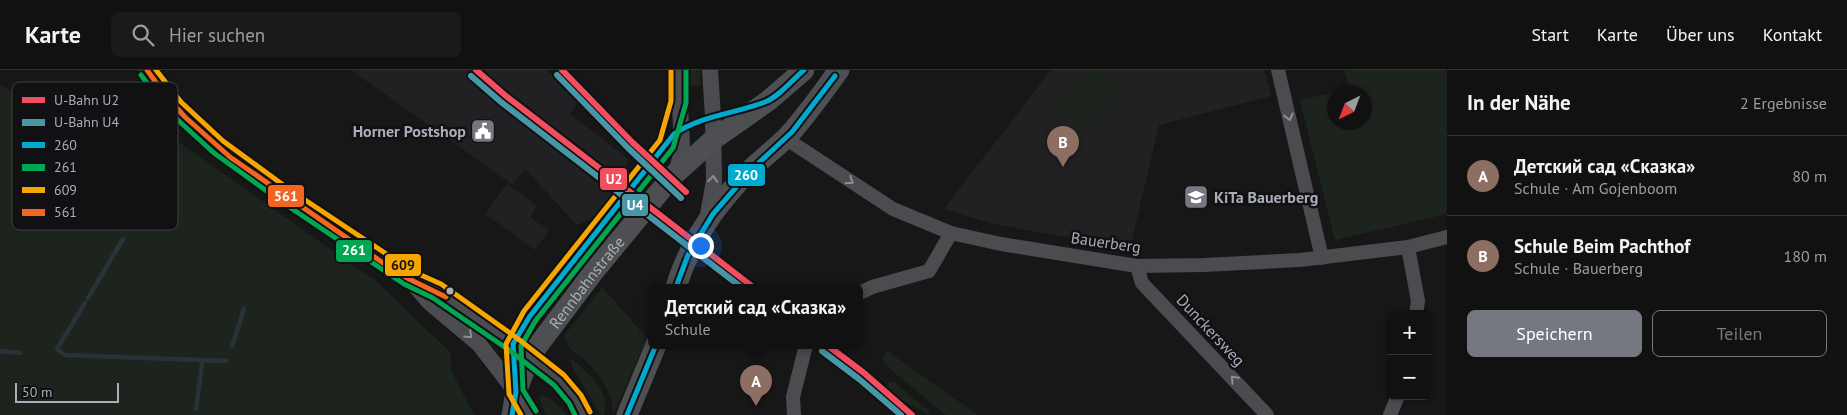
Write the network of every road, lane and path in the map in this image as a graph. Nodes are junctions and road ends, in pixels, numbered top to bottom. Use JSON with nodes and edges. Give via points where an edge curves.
{"nodes":[{"id":1,"x":147,"y":70,"type":"edge"},
{"id":2,"x":678,"y":70,"type":"edge"},
{"id":3,"x":710,"y":70,"type":"edge"},
{"id":4,"x":804,"y":70,"type":"edge"},
{"id":5,"x":839,"y":70,"type":"edge"},
{"id":6,"x":1278,"y":70,"type":"edge"},
{"id":7,"x":156,"y":82,"type":"edge"},
{"id":8,"x":178,"y":110,"type":"edge"},
{"id":9,"x":786,"y":138,"type":"junction"},
{"id":10,"x":714,"y":139,"type":"junction"},
{"id":11,"x":676,"y":174,"type":"junction"},
{"id":12,"x":707,"y":220,"type":"junction"},
{"id":13,"x":950,"y":233,"type":"junction"},
{"id":14,"x":1447,"y":238,"type":"edge"},
{"id":15,"x":1408,"y":246,"type":"junction"},
{"id":16,"x":1322,"y":258,"type":"junction"},
{"id":17,"x":1137,"y":266,"type":"junction"},
{"id":18,"x":408,"y":278,"type":"junction"},
{"id":19,"x":677,"y":284,"type":"edge"},
{"id":20,"x":863,"y":292,"type":"edge"},
{"id":21,"x":1417,"y":310,"type":"edge"},
{"id":22,"x":654,"y":349,"type":"edge"},
{"id":23,"x":805,"y":349,"type":"edge"},
{"id":24,"x":530,"y":356,"type":"junction"},
{"id":25,"x":516,"y":392,"type":"junction"},
{"id":26,"x":1396,"y":400,"type":"edge"},
{"id":27,"x":512,"y":415,"type":"edge"},
{"id":28,"x":530,"y":415,"type":"edge"},
{"id":29,"x":583,"y":415,"type":"edge"},
{"id":30,"x":627,"y":415,"type":"edge"},
{"id":31,"x":794,"y":415,"type":"edge"},
{"id":32,"x":1267,"y":415,"type":"edge"},
{"id":33,"x":1390,"y":415,"type":"edge"}],
"edges":[{"from":1,"to":7,"type":"street"},
{"from":2,"to":11,"type":"street","via":[[682,145]]},
{"from":3,"to":10,"type":"street"},
{"from":4,"to":10,"type":"main road","name":"Rennbahnstraße","via":[[768,101]]},
{"from":5,"to":9,"type":"main road"},
{"from":6,"to":16,"type":"street","one_way":true},
{"from":8,"to":18,"type":"street","via":[[218,147]]},
{"from":9,"to":12,"type":"main road","via":[[746,175]]},
{"from":9,"to":13,"type":"street","name":"Bauerberg","one_way":true,"via":[[893,210]]},
{"from":10,"to":11,"type":"main road","name":"Rennbahnstraße"},
{"from":12,"to":10,"type":"street","one_way":true,"via":[[714,181]]},
{"from":11,"to":24,"type":"main road","name":"Rennbahnstraße","via":[[601,263]]},
{"from":12,"to":19,"type":"main road","via":[[691,247]]},
{"from":13,"to":17,"type":"street","name":"Bauerberg"},
{"from":13,"to":20,"type":"street","via":[[929,271]]},
{"from":14,"to":15,"type":"street","name":"Bauerberg"},
{"from":15,"to":16,"type":"street","name":"Bauerberg"},
{"from":15,"to":21,"type":"street","via":[[1418,301]]},
{"from":16,"to":17,"type":"street","name":"Bauerberg"},
{"from":32,"to":17,"type":"street","name":"Dunckersweg","one_way":true,"via":[[1142,283]]},
{"from":18,"to":24,"type":"street","via":[[437,291]]},
{"from":18,"to":25,"type":"street","one_way":true,"via":[[429,302],[471,336]]},
{"from":22,"to":30,"type":"main road"},
{"from":23,"to":31,"type":"street","via":[[793,397]]},
{"from":24,"to":25,"type":"main road","name":"Rennbahnstraße"},
{"from":24,"to":29,"type":"main road","via":[[559,380]]},
{"from":25,"to":27,"type":"main road","name":"Rennbahnstraße"},
{"from":25,"to":28,"type":"main road"},
{"from":26,"to":33,"type":"street"}]}
